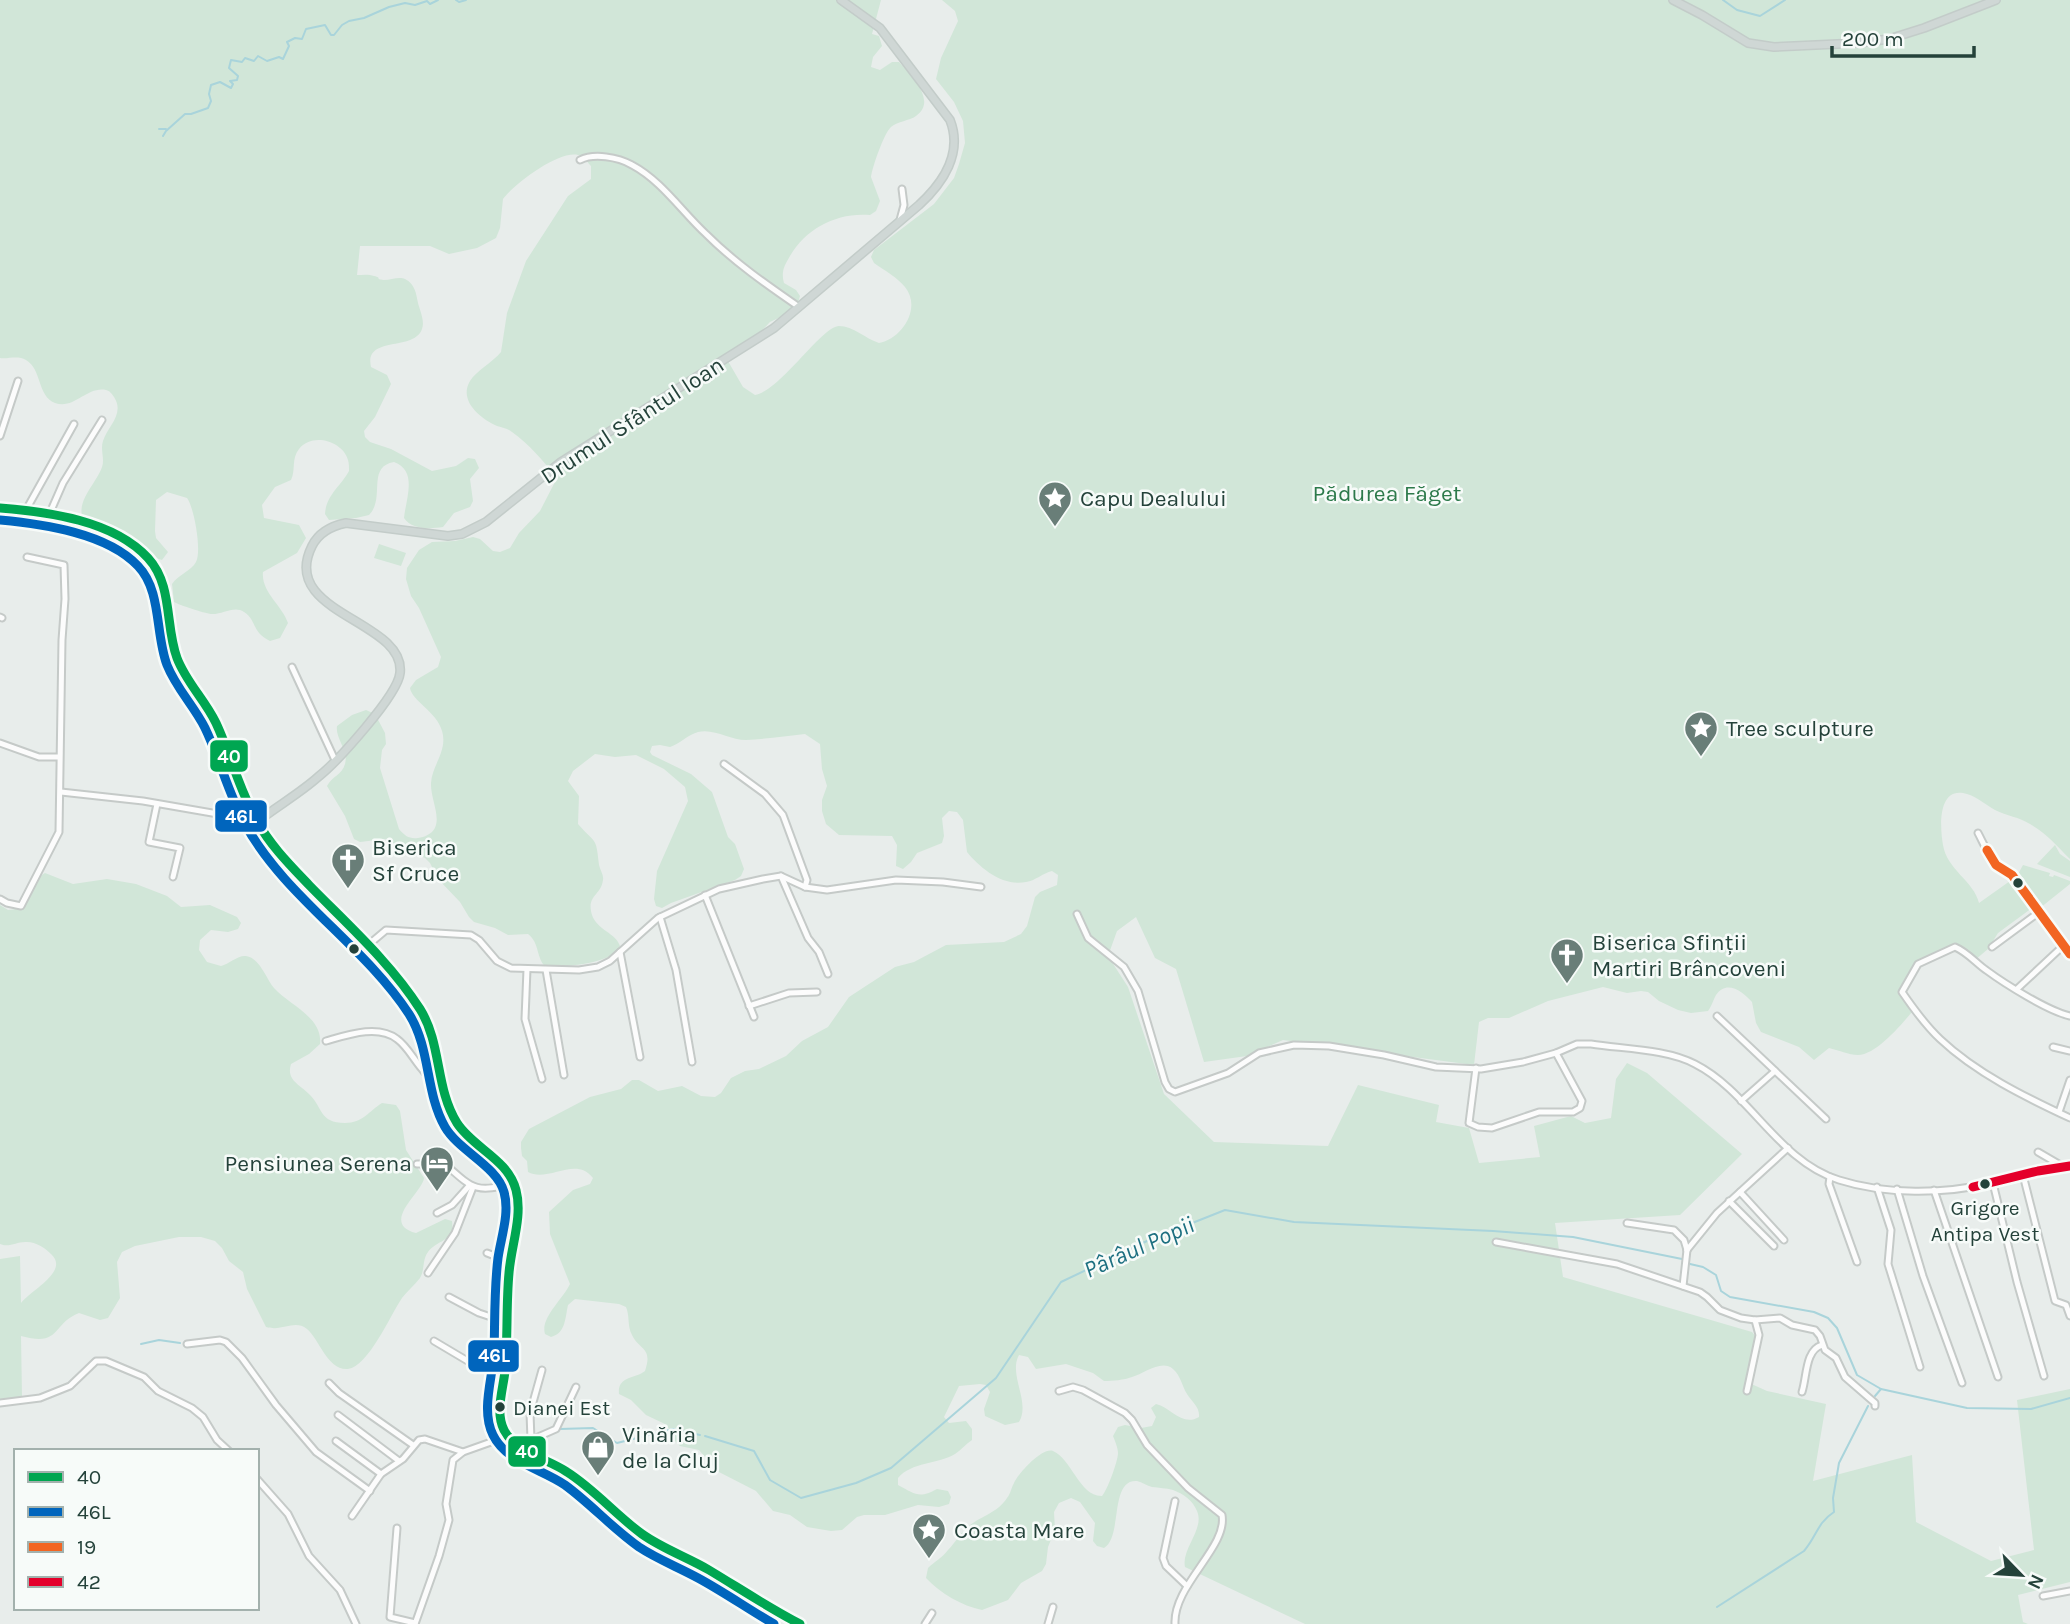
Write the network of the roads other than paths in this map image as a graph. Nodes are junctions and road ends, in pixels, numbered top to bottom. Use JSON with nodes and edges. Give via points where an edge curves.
{"nodes":[{"id":1,"x":841,"y":0,"type":"edge"},
{"id":2,"x":1673,"y":0,"type":"edge"},
{"id":3,"x":1996,"y":0,"type":"edge"},
{"id":4,"x":580,"y":160,"type":"dead end"},
{"id":5,"x":902,"y":189,"type":"dead end"},
{"id":6,"x":900,"y":220,"type":"junction"},
{"id":7,"x":799,"y":307,"type":"junction"},
{"id":8,"x":18,"y":381,"type":"dead end"},
{"id":9,"x":102,"y":420,"type":"dead end"},
{"id":10,"x":74,"y":424,"type":"dead end"},
{"id":11,"x":0,"y":436,"type":"edge"},
{"id":12,"x":0,"y":508,"type":"edge"},
{"id":13,"x":26,"y":510,"type":"junction"},
{"id":14,"x":49,"y":515,"type":"junction"},
{"id":15,"x":27,"y":557,"type":"dead end"},
{"id":16,"x":292,"y":667,"type":"dead end"},
{"id":17,"x":0,"y":743,"type":"edge"},
{"id":18,"x":59,"y":757,"type":"junction"},
{"id":19,"x":335,"y":760,"type":"junction"},
{"id":20,"x":723,"y":764,"type":"dead end"},
{"id":21,"x":61,"y":792,"type":"junction"},
{"id":22,"x":157,"y":804,"type":"junction"},
{"id":23,"x":256,"y":819,"type":"junction"},
{"id":24,"x":1978,"y":833,"type":"dead end"},
{"id":25,"x":780,"y":876,"type":"junction"},
{"id":26,"x":173,"y":877,"type":"dead end"},
{"id":27,"x":805,"y":887,"type":"junction"},
{"id":28,"x":981,"y":887,"type":"dead end"},
{"id":29,"x":705,"y":895,"type":"junction"},
{"id":30,"x":0,"y":899,"type":"edge"},
{"id":31,"x":2038,"y":913,"type":"junction"},
{"id":32,"x":1077,"y":914,"type":"dead end"},
{"id":33,"x":660,"y":917,"type":"junction"},
{"id":34,"x":367,"y":946,"type":"junction"},
{"id":35,"x":2063,"y":946,"type":"junction"},
{"id":36,"x":1992,"y":947,"type":"dead end"},
{"id":37,"x":620,"y":952,"type":"junction"},
{"id":38,"x":2070,"y":954,"type":"edge"},
{"id":39,"x":527,"y":969,"type":"junction"},
{"id":40,"x":546,"y":970,"type":"junction"},
{"id":41,"x":828,"y":974,"type":"dead end"},
{"id":42,"x":2017,"y":989,"type":"junction"},
{"id":43,"x":817,"y":992,"type":"dead end"},
{"id":44,"x":749,"y":1006,"type":"junction"},
{"id":45,"x":1717,"y":1016,"type":"dead end"},
{"id":46,"x":2070,"y":1016,"type":"edge"},
{"id":47,"x":754,"y":1017,"type":"dead end"},
{"id":48,"x":326,"y":1041,"type":"dead end"},
{"id":49,"x":2053,"y":1047,"type":"dead end"},
{"id":50,"x":2070,"y":1051,"type":"edge"},
{"id":51,"x":1556,"y":1053,"type":"junction"},
{"id":52,"x":640,"y":1056,"type":"dead end"},
{"id":53,"x":692,"y":1062,"type":"dead end"},
{"id":54,"x":1476,"y":1069,"type":"junction"},
{"id":55,"x":1775,"y":1071,"type":"junction"},
{"id":56,"x":565,"y":1075,"type":"dead end"},
{"id":57,"x":542,"y":1079,"type":"dead end"},
{"id":58,"x":2070,"y":1080,"type":"edge"},
{"id":59,"x":444,"y":1086,"type":"junction"},
{"id":60,"x":1741,"y":1101,"type":"junction"},
{"id":61,"x":2059,"y":1112,"type":"junction"},
{"id":62,"x":2070,"y":1118,"type":"edge"},
{"id":63,"x":1826,"y":1119,"type":"dead end"},
{"id":64,"x":1788,"y":1148,"type":"junction"},
{"id":65,"x":2038,"y":1152,"type":"dead end"},
{"id":66,"x":417,"y":1164,"type":"dead end"},
{"id":67,"x":2067,"y":1166,"type":"edge"},
{"id":68,"x":2070,"y":1174,"type":"edge"},
{"id":69,"x":2023,"y":1175,"type":"junction"},
{"id":70,"x":1830,"y":1177,"type":"junction"},
{"id":71,"x":514,"y":1183,"type":"junction"},
{"id":72,"x":1993,"y":1183,"type":"junction"},
{"id":73,"x":471,"y":1187,"type":"junction"},
{"id":74,"x":1877,"y":1187,"type":"junction"},
{"id":75,"x":1897,"y":1189,"type":"junction"},
{"id":76,"x":1934,"y":1190,"type":"junction"},
{"id":77,"x":1740,"y":1192,"type":"junction"},
{"id":78,"x":1730,"y":1201,"type":"junction"},
{"id":79,"x":438,"y":1213,"type":"dead end"},
{"id":80,"x":1627,"y":1223,"type":"dead end"},
{"id":81,"x":1784,"y":1240,"type":"dead end"},
{"id":82,"x":1496,"y":1242,"type":"dead end"},
{"id":83,"x":1773,"y":1246,"type":"dead end"},
{"id":84,"x":1687,"y":1250,"type":"junction"},
{"id":85,"x":487,"y":1253,"type":"dead end"},
{"id":86,"x":510,"y":1262,"type":"junction"},
{"id":87,"x":1857,"y":1262,"type":"dead end"},
{"id":88,"x":428,"y":1273,"type":"dead end"},
{"id":89,"x":1683,"y":1286,"type":"junction"},
{"id":90,"x":449,"y":1297,"type":"dead end"},
{"id":91,"x":2070,"y":1316,"type":"edge"},
{"id":92,"x":1755,"y":1320,"type":"junction"},
{"id":93,"x":506,"y":1322,"type":"junction"},
{"id":94,"x":434,"y":1341,"type":"dead end"},
{"id":95,"x":187,"y":1344,"type":"dead end"},
{"id":96,"x":1822,"y":1345,"type":"junction"},
{"id":97,"x":1920,"y":1367,"type":"dead end"},
{"id":98,"x":542,"y":1370,"type":"dead end"},
{"id":99,"x":505,"y":1374,"type":"junction"},
{"id":100,"x":2044,"y":1376,"type":"dead end"},
{"id":101,"x":1998,"y":1377,"type":"dead end"},
{"id":102,"x":329,"y":1383,"type":"dead end"},
{"id":103,"x":1962,"y":1383,"type":"dead end"},
{"id":104,"x":576,"y":1387,"type":"dead end"},
{"id":105,"x":1059,"y":1391,"type":"dead end"},
{"id":106,"x":1747,"y":1391,"type":"dead end"},
{"id":107,"x":1802,"y":1392,"type":"dead end"},
{"id":108,"x":0,"y":1403,"type":"edge"},
{"id":109,"x":1875,"y":1406,"type":"dead end"},
{"id":110,"x":338,"y":1415,"type":"dead end"},
{"id":111,"x":508,"y":1436,"type":"junction"},
{"id":112,"x":531,"y":1440,"type":"junction"},
{"id":113,"x":336,"y":1441,"type":"dead end"},
{"id":114,"x":414,"y":1445,"type":"junction"},
{"id":115,"x":227,"y":1449,"type":"edge"},
{"id":116,"x":527,"y":1450,"type":"junction"},
{"id":117,"x":463,"y":1452,"type":"junction"},
{"id":118,"x":399,"y":1461,"type":"junction"},
{"id":119,"x":382,"y":1475,"type":"junction"},
{"id":120,"x":259,"y":1481,"type":"edge"},
{"id":121,"x":370,"y":1491,"type":"junction"},
{"id":122,"x":1175,"y":1501,"type":"dead end"},
{"id":123,"x":352,"y":1516,"type":"dead end"},
{"id":124,"x":397,"y":1528,"type":"dead end"},
{"id":125,"x":1187,"y":1586,"type":"junction"},
{"id":126,"x":2070,"y":1591,"type":"edge"},
{"id":127,"x":2043,"y":1596,"type":"dead end"},
{"id":128,"x":1054,"y":1607,"type":"dead end"},
{"id":129,"x":932,"y":1613,"type":"dead end"},
{"id":130,"x":415,"y":1623,"type":"edge"},
{"id":131,"x":356,"y":1624,"type":"edge"},
{"id":132,"x":800,"y":1624,"type":"edge"},
{"id":133,"x":925,"y":1624,"type":"edge"},
{"id":134,"x":1048,"y":1624,"type":"edge"},
{"id":135,"x":1175,"y":1624,"type":"edge"}],
"edges":[{"from":1,"to":6,"type":"main road","name":"Drumul Sfântul Ioan","via":[[880,28],[948,115],[954,130],[952,157],[942,180]]},
{"from":2,"to":3,"type":"main road","via":[[1748,43],[1774,47],[1898,37]]},
{"from":4,"to":7,"type":"street","via":[[605,158],[635,166],[706,235]]},
{"from":5,"to":6,"type":"street"},
{"from":6,"to":7,"type":"main road","name":"Drumul Sfântul Ioan"},
{"from":7,"to":19,"type":"main road","name":"Drumul Sfântul Ioan","via":[[774,328],[561,462],[471,530],[442,536],[352,523],[320,534],[306,561],[313,587],[331,606],[391,646],[400,664],[393,694]]},
{"from":8,"to":11,"type":"street"},
{"from":9,"to":14,"type":"street"},
{"from":10,"to":13,"type":"street"},
{"from":12,"to":13,"type":"main road"},
{"from":13,"to":14,"type":"main road"},
{"from":14,"to":23,"type":"main road","via":[[125,540],[159,573],[175,654],[217,725]]},
{"from":15,"to":18,"type":"street","via":[[64,565]]},
{"from":16,"to":19,"type":"street"},
{"from":17,"to":18,"type":"street","via":[[40,757]]},
{"from":18,"to":21,"type":"street"},
{"from":19,"to":23,"type":"main road","name":"Drumul Sfântul Ioan","via":[[311,783]]},
{"from":20,"to":27,"type":"street","via":[[765,794],[782,815],[807,880]]},
{"from":21,"to":22,"type":"street"},
{"from":21,"to":30,"type":"street","via":[[59,832],[21,906]]},
{"from":22,"to":23,"type":"street"},
{"from":22,"to":26,"type":"street","via":[[149,842],[180,848]]},
{"from":23,"to":34,"type":"main road","via":[[284,859]]},
{"from":24,"to":31,"type":"street","via":[[1996,866],[2012,875]]},
{"from":25,"to":27,"type":"street"},
{"from":25,"to":29,"type":"street"},
{"from":25,"to":41,"type":"street"},
{"from":27,"to":28,"type":"street","via":[[827,890],[896,880]]},
{"from":29,"to":33,"type":"street"},
{"from":29,"to":44,"type":"street"},
{"from":31,"to":35,"type":"street"},
{"from":31,"to":36,"type":"street"},
{"from":32,"to":54,"type":"street","via":[[1088,938],[1124,967],[1138,991],[1165,1082],[1175,1093],[1228,1073],[1259,1053],[1294,1045],[1329,1046],[1436,1067]]},
{"from":33,"to":37,"type":"street"},
{"from":33,"to":53,"type":"street","via":[[676,970]]},
{"from":34,"to":39,"type":"street","via":[[386,929],[471,935],[497,961]]},
{"from":34,"to":59,"type":"main road","via":[[426,1018],[435,1037]]},
{"from":35,"to":38,"type":"street"},
{"from":35,"to":42,"type":"street"},
{"from":37,"to":40,"type":"street","via":[[598,967]]},
{"from":37,"to":52,"type":"street"},
{"from":39,"to":40,"type":"street"},
{"from":39,"to":57,"type":"street","via":[[525,1019]]},
{"from":40,"to":56,"type":"street"},
{"from":42,"to":46,"type":"street"},
{"from":42,"to":61,"type":"street","via":[[1955,947],[1918,964],[1903,990],[1949,1046],[2001,1083]]},
{"from":43,"to":44,"type":"street","via":[[789,993]]},
{"from":44,"to":47,"type":"street"},
{"from":45,"to":55,"type":"street"},
{"from":48,"to":59,"type":"street","via":[[356,1032],[382,1032],[403,1045],[428,1077]]},
{"from":49,"to":50,"type":"street"},
{"from":51,"to":54,"type":"street"},
{"from":51,"to":54,"type":"street","via":[[1582,1103],[1576,1112],[1539,1112],[1492,1128],[1471,1125]]},
{"from":51,"to":60,"type":"street","via":[[1582,1044],[1679,1057],[1704,1069]]},
{"from":55,"to":60,"type":"street"},
{"from":55,"to":63,"type":"street"},
{"from":58,"to":61,"type":"street"},
{"from":59,"to":71,"type":"main road","via":[[450,1111],[461,1129],[508,1171]]},
{"from":60,"to":64,"type":"street"},
{"from":61,"to":62,"type":"street"},
{"from":64,"to":70,"type":"street"},
{"from":64,"to":77,"type":"street"},
{"from":65,"to":67,"type":"street"},
{"from":66,"to":73,"type":"street","via":[[445,1164]]},
{"from":67,"to":68,"type":"street"},
{"from":67,"to":69,"type":"street"},
{"from":69,"to":72,"type":"street"},
{"from":69,"to":91,"type":"street","via":[[2056,1301],[2066,1305]]},
{"from":70,"to":74,"type":"street"},
{"from":70,"to":87,"type":"street"},
{"from":71,"to":73,"type":"street"},
{"from":71,"to":86,"type":"main road","via":[[517,1209]]},
{"from":72,"to":76,"type":"street"},
{"from":72,"to":100,"type":"street"},
{"from":73,"to":79,"type":"street"},
{"from":73,"to":88,"type":"street","via":[[455,1233]]},
{"from":74,"to":75,"type":"street"},
{"from":74,"to":97,"type":"street","via":[[1891,1230],[1888,1264]]},
{"from":75,"to":76,"type":"street"},
{"from":75,"to":103,"type":"street"},
{"from":76,"to":101,"type":"street"},
{"from":77,"to":78,"type":"street"},
{"from":77,"to":81,"type":"street"},
{"from":78,"to":83,"type":"street"},
{"from":78,"to":84,"type":"street"},
{"from":80,"to":84,"type":"street","via":[[1674,1230]]},
{"from":82,"to":89,"type":"street","via":[[1617,1265]]},
{"from":84,"to":89,"type":"street"},
{"from":85,"to":86,"type":"street"},
{"from":86,"to":93,"type":"main road"},
{"from":89,"to":92,"type":"street","via":[[1707,1297],[1720,1310]]},
{"from":90,"to":93,"type":"street"},
{"from":92,"to":96,"type":"street","via":[[1780,1318],[1811,1328]]},
{"from":92,"to":106,"type":"street","via":[[1759,1335]]},
{"from":93,"to":99,"type":"main road"},
{"from":94,"to":99,"type":"street","via":[[471,1363]]},
{"from":95,"to":121,"type":"street","via":[[226,1342],[316,1452]]},
{"from":96,"to":107,"type":"street","via":[[1811,1353]]},
{"from":96,"to":109,"type":"street","via":[[1851,1384]]},
{"from":98,"to":112,"type":"street","via":[[530,1413]]},
{"from":99,"to":111,"type":"main road","via":[[500,1406]]},
{"from":102,"to":114,"type":"street"},
{"from":104,"to":112,"type":"street","via":[[556,1429]]},
{"from":105,"to":125,"type":"street","via":[[1083,1390],[1125,1413],[1146,1445],[1188,1488],[1220,1511],[1220,1534]]},
{"from":108,"to":115,"type":"street","via":[[40,1398],[70,1386],[96,1361],[106,1362],[144,1377],[158,1391],[192,1408]]},
{"from":110,"to":118,"type":"street"},
{"from":111,"to":116,"type":"main road"},
{"from":111,"to":117,"type":"street"},
{"from":112,"to":116,"type":"street"},
{"from":113,"to":119,"type":"street"},
{"from":114,"to":117,"type":"street","via":[[425,1439]]},
{"from":114,"to":118,"type":"street"},
{"from":116,"to":132,"type":"main road","via":[[583,1483],[643,1535]]},
{"from":117,"to":130,"type":"street","via":[[453,1460],[446,1504],[449,1520]]},
{"from":118,"to":119,"type":"street"},
{"from":119,"to":121,"type":"street"},
{"from":120,"to":131,"type":"street","via":[[288,1514],[309,1556],[340,1590]]},
{"from":121,"to":123,"type":"street"},
{"from":122,"to":125,"type":"street","via":[[1163,1558]]},
{"from":124,"to":130,"type":"street","via":[[390,1617]]},
{"from":125,"to":135,"type":"street","via":[[1177,1606]]},
{"from":126,"to":127,"type":"street"},
{"from":128,"to":134,"type":"street"},
{"from":129,"to":133,"type":"street"}]}
